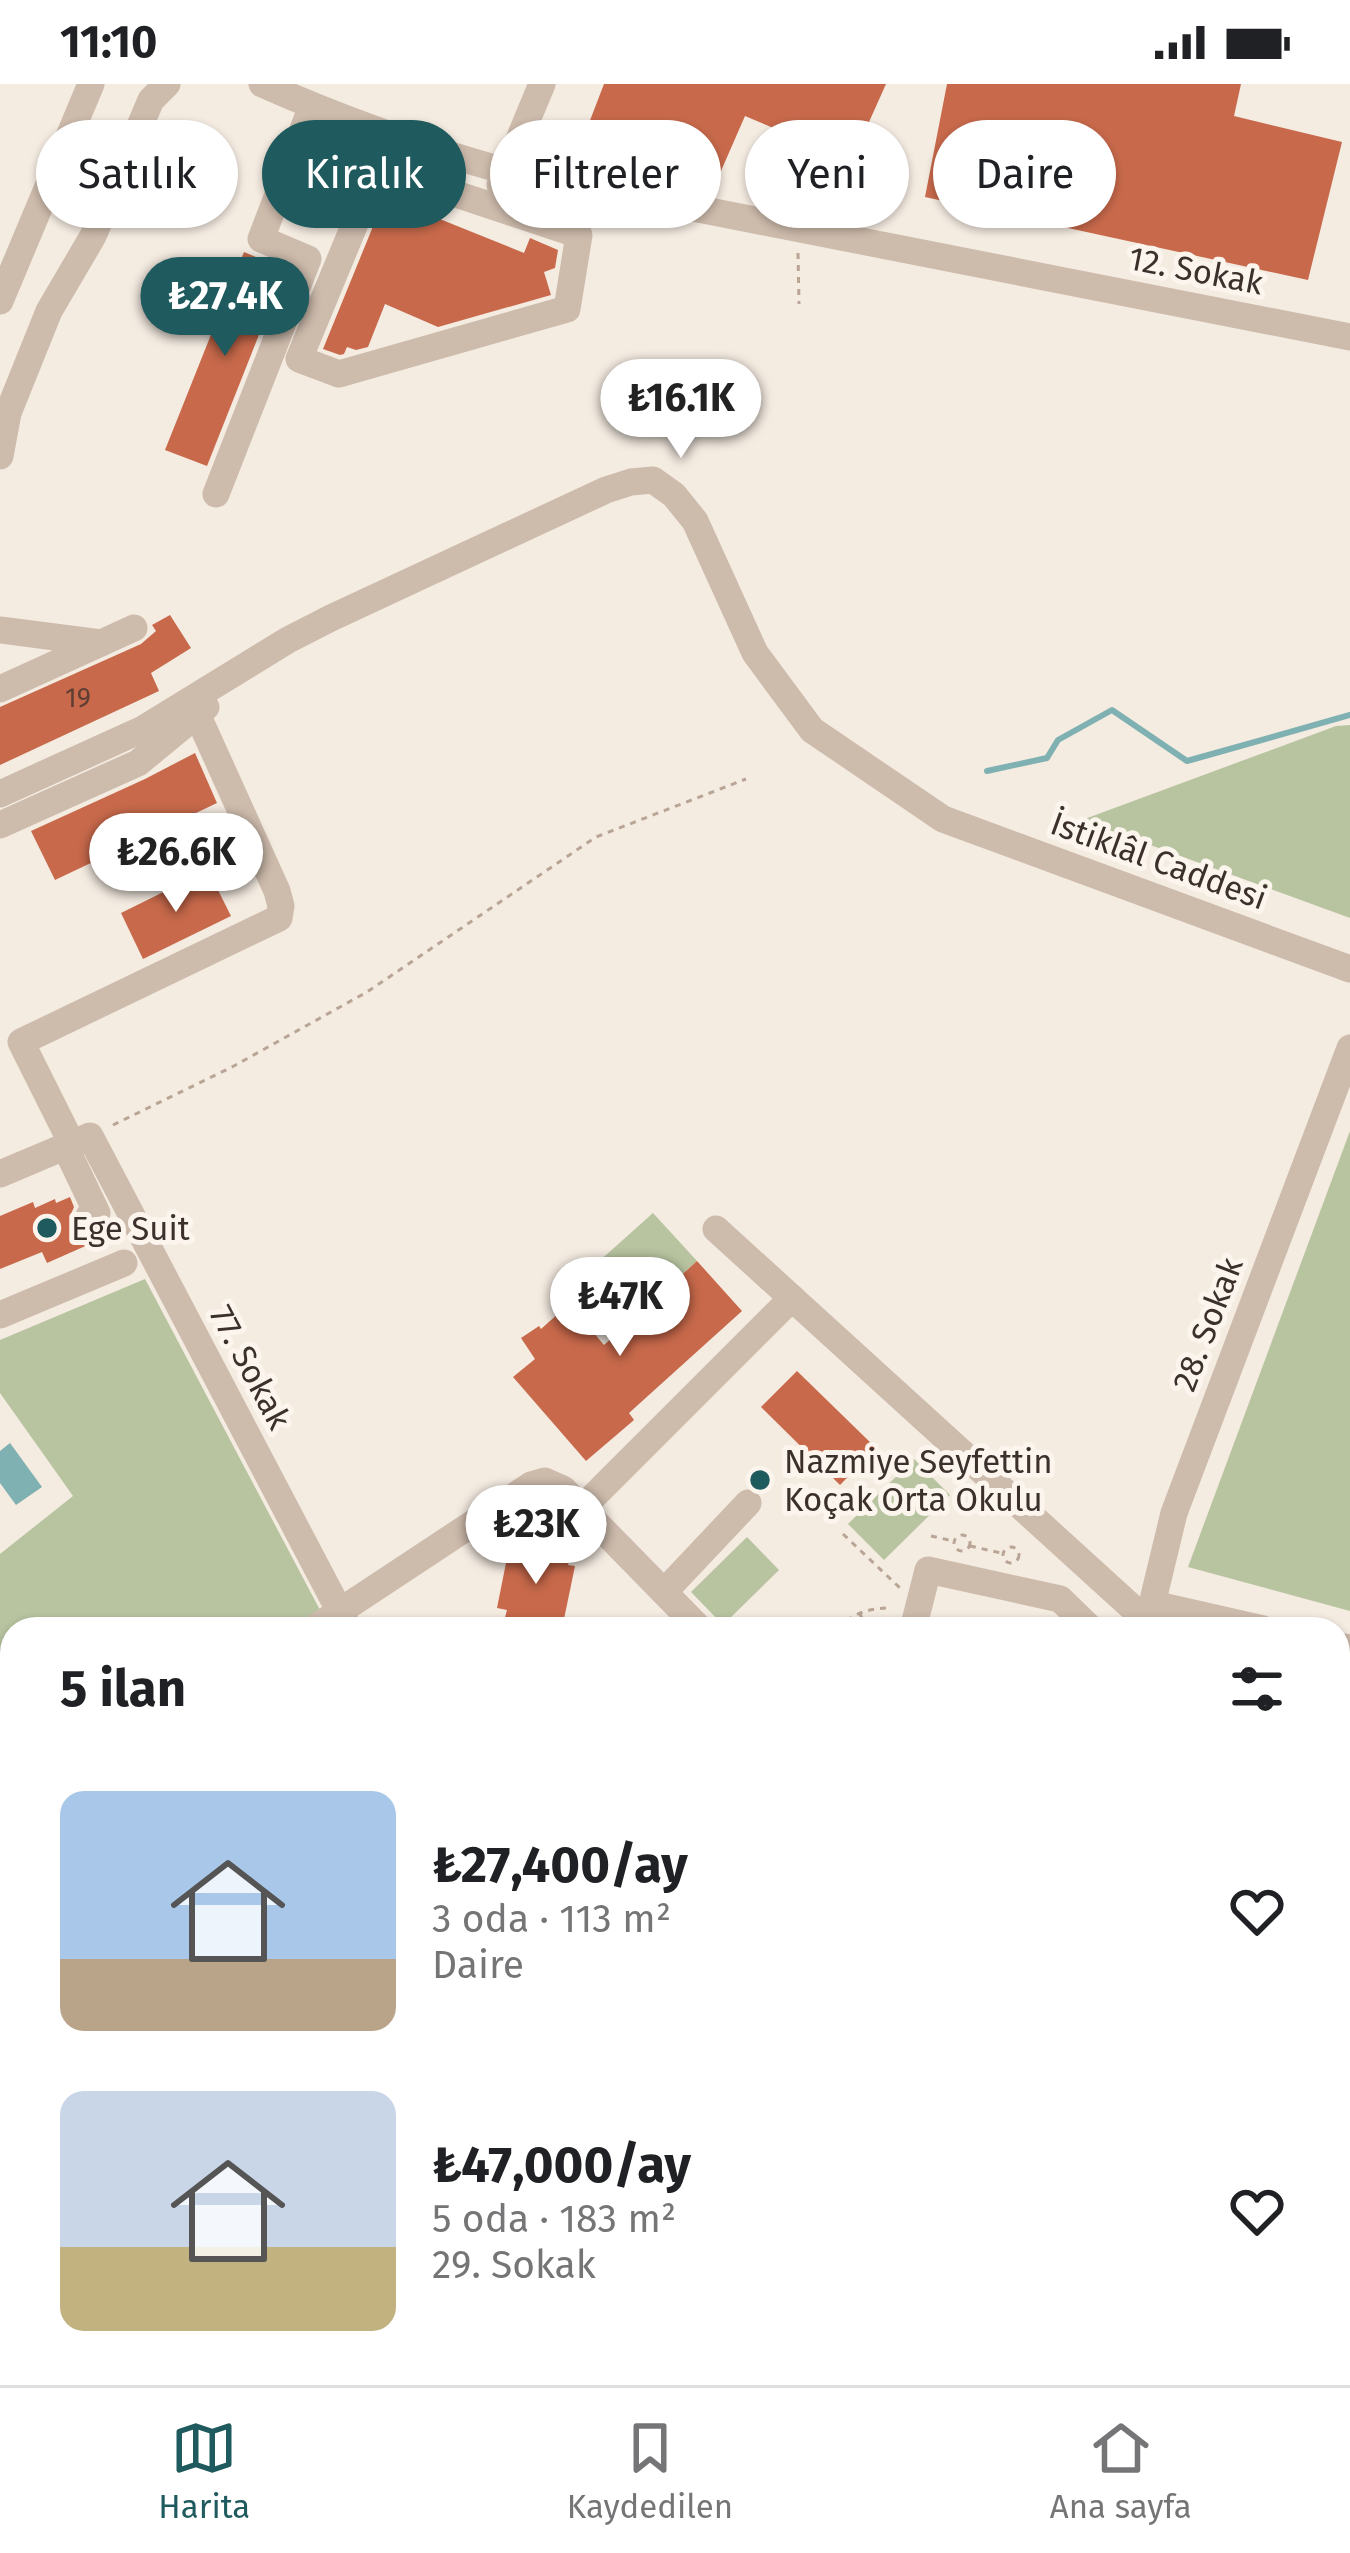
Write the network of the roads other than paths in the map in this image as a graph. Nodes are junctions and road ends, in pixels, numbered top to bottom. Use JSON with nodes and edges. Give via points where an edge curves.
{"nodes":[{"id":1,"x":91,"y":84,"type":"edge"},
{"id":2,"x":167,"y":84,"type":"edge"},
{"id":3,"x":262,"y":84,"type":"edge"},
{"id":4,"x":542,"y":84,"type":"edge"},
{"id":5,"x":312,"y":106,"type":"junction"},
{"id":6,"x":349,"y":120,"type":"edge"},
{"id":7,"x":527,"y":120,"type":"edge"},
{"id":8,"x":721,"y":214,"type":"edge"},
{"id":9,"x":353,"y":228,"type":"edge"},
{"id":10,"x":556,"y":228,"type":"edge"},
{"id":11,"x":0,"y":301,"type":"edge"},
{"id":12,"x":1350,"y":337,"type":"edge"},
{"id":13,"x":0,"y":456,"type":"edge"},
{"id":14,"x":217,"y":494,"type":"dead end"},
{"id":15,"x":134,"y":628,"type":"dead end"},
{"id":16,"x":0,"y":630,"type":"edge"},
{"id":17,"x":288,"y":640,"type":"junction"},
{"id":18,"x":101,"y":643,"type":"junction"},
{"id":19,"x":0,"y":689,"type":"edge"},
{"id":20,"x":197,"y":714,"type":"junction"},
{"id":21,"x":0,"y":794,"type":"edge"},
{"id":22,"x":0,"y":825,"type":"edge"},
{"id":23,"x":1350,"y":969,"type":"edge"},
{"id":24,"x":1350,"y":1048,"type":"edge"},
{"id":25,"x":76,"y":1142,"type":"junction"},
{"id":26,"x":0,"y":1174,"type":"edge"},
{"id":27,"x":88,"y":1216,"type":"dead end"},
{"id":28,"x":716,"y":1229,"type":"dead end"},
{"id":29,"x":124,"y":1263,"type":"dead end"},
{"id":30,"x":792,"y":1298,"type":"junction"},
{"id":31,"x":0,"y":1315,"type":"edge"},
{"id":32,"x":748,"y":1503,"type":"dead end"},
{"id":33,"x":582,"y":1508,"type":"junction"},
{"id":34,"x":1100,"y":1578,"type":"junction"},
{"id":35,"x":664,"y":1592,"type":"junction"},
{"id":36,"x":1070,"y":1609,"type":"junction"},
{"id":37,"x":917,"y":1616,"type":"edge"},
{"id":38,"x":342,"y":1617,"type":"edge"},
{"id":39,"x":348,"y":1617,"type":"edge"},
{"id":40,"x":688,"y":1617,"type":"edge"},
{"id":41,"x":1078,"y":1617,"type":"edge"},
{"id":42,"x":1148,"y":1617,"type":"edge"},
{"id":43,"x":1149,"y":1617,"type":"edge"}],
"edges":[{"from":1,"to":11,"type":"street"},
{"from":2,"to":13,"type":"street","via":[[151,100],[93,236],[49,311],[8,413]]},
{"from":3,"to":5,"type":"street","name":"12. Sokak"},
{"from":4,"to":7,"type":"street"},
{"from":5,"to":6,"type":"street","name":"12. Sokak"},
{"from":5,"to":14,"type":"street","via":[[261,239],[308,259]]},
{"from":8,"to":12,"type":"street","name":"12. Sokak"},
{"from":9,"to":10,"type":"street","via":[[299,359],[339,374],[567,309],[579,236]]},
{"from":15,"to":18,"type":"street"},
{"from":16,"to":18,"type":"street"},
{"from":17,"to":20,"type":"street"},
{"from":17,"to":21,"type":"street","via":[[143,729]]},
{"from":17,"to":23,"type":"street","name":"İstiklâl Caddesi","via":[[606,490],[653,480],[695,521],[755,653],[812,730],[944,819]]},
{"from":18,"to":19,"type":"street"},
{"from":20,"to":22,"type":"street","via":[[138,763]]},
{"from":20,"to":25,"type":"street","via":[[277,891],[279,918],[21,1042]]},
{"from":24,"to":43,"type":"street","name":"28. Sokak","via":[[1174,1513]]},
{"from":25,"to":26,"type":"street"},
{"from":25,"to":27,"type":"street","via":[[97,1213]]},
{"from":25,"to":38,"type":"street","name":"77. Sokak"},
{"from":28,"to":30,"type":"street"},
{"from":29,"to":31,"type":"street"},
{"from":30,"to":33,"type":"street"},
{"from":30,"to":34,"type":"street"},
{"from":32,"to":35,"type":"street"},
{"from":33,"to":35,"type":"street"},
{"from":33,"to":39,"type":"street","via":[[558,1485],[531,1485]]},
{"from":34,"to":36,"type":"street"},
{"from":34,"to":42,"type":"street"},
{"from":35,"to":40,"type":"street"},
{"from":36,"to":37,"type":"street","via":[[1060,1599],[928,1570]]},
{"from":36,"to":41,"type":"street"}]}
